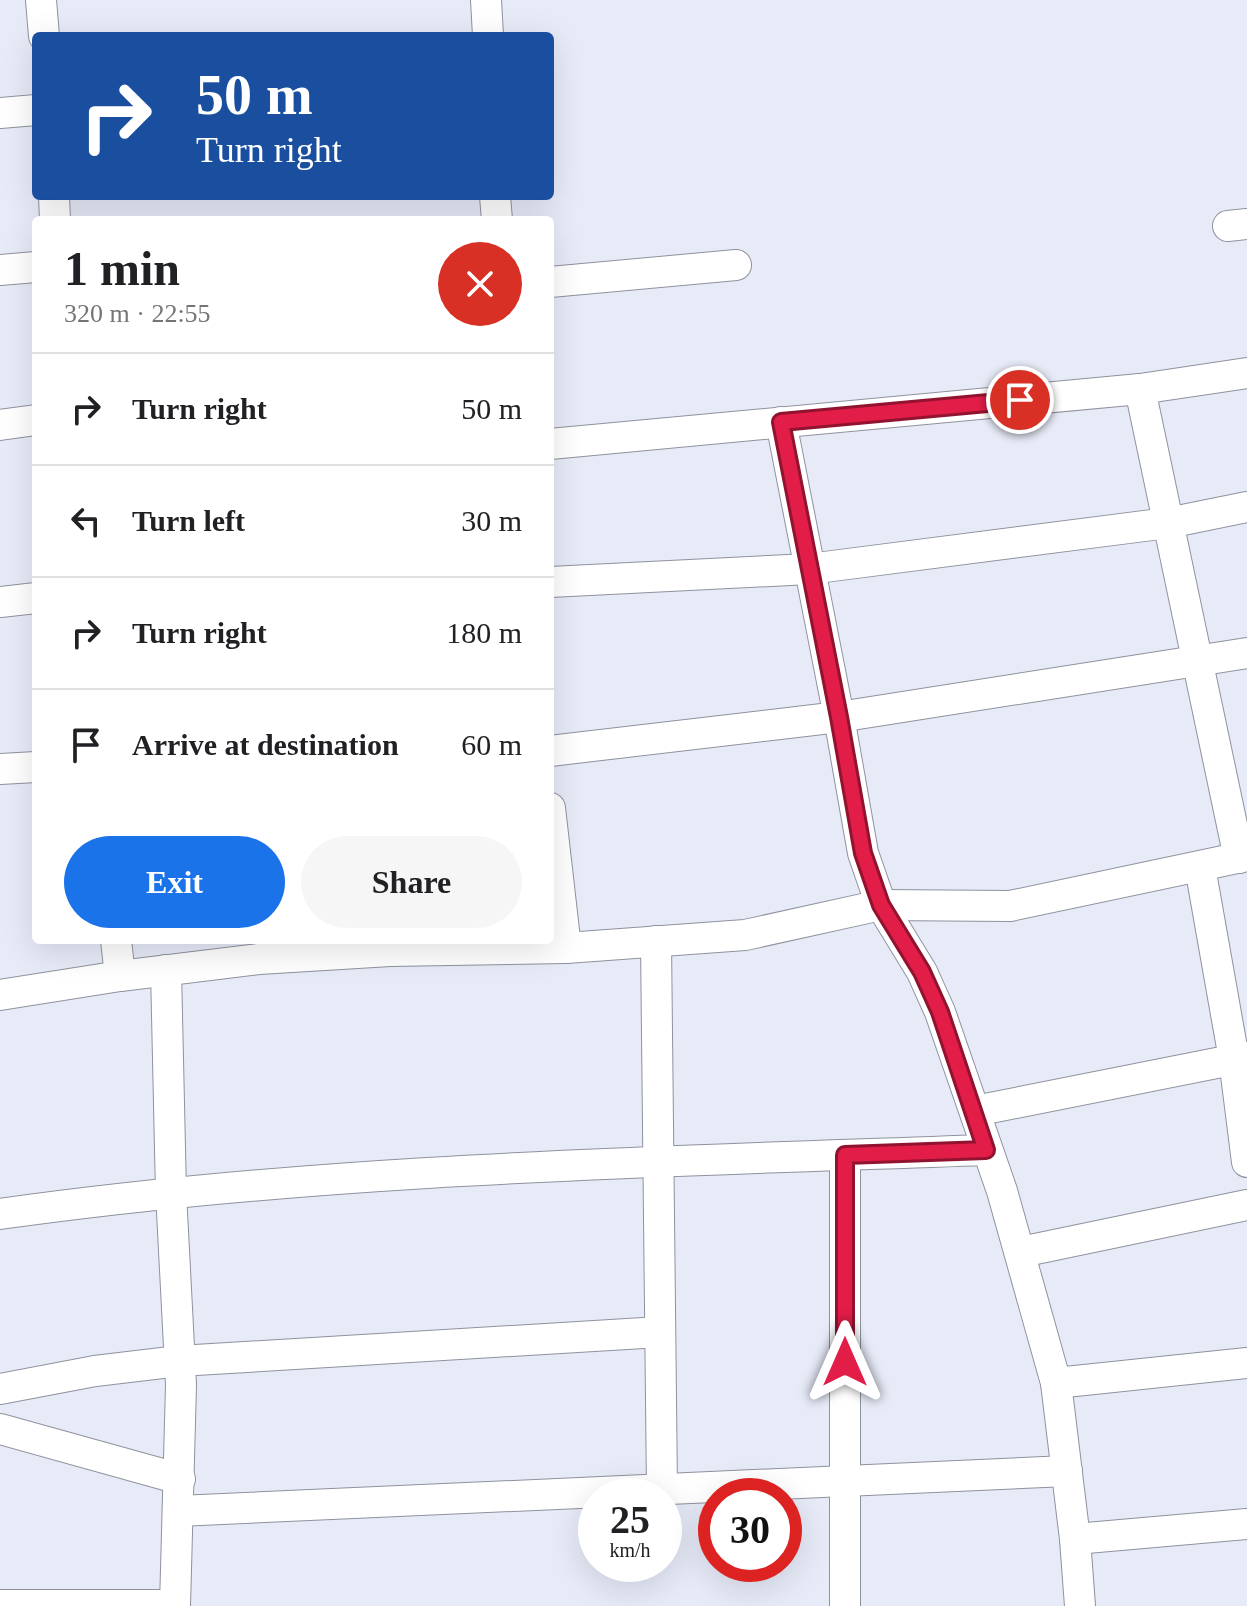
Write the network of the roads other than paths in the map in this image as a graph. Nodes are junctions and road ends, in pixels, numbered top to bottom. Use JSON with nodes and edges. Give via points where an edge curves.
{"nodes":[{"id":1,"x":41,"y":0,"type":"edge"},
{"id":2,"x":486,"y":0,"type":"edge"},
{"id":3,"x":44,"y":32,"type":"edge"},
{"id":4,"x":488,"y":32,"type":"edge"},
{"id":5,"x":32,"y":110,"type":"edge"},
{"id":6,"x":0,"y":113,"type":"edge"},
{"id":7,"x":736,"y":265,"type":"dead end"},
{"id":8,"x":32,"y":267,"type":"edge"},
{"id":9,"x":0,"y":270,"type":"edge"},
{"id":10,"x":554,"y":282,"type":"edge"},
{"id":11,"x":1247,"y":373,"type":"edge"},
{"id":12,"x":1140,"y":389,"type":"junction"},
{"id":13,"x":32,"y":421,"type":"edge"},
{"id":14,"x":781,"y":422,"type":"junction"},
{"id":15,"x":0,"y":425,"type":"edge"},
{"id":16,"x":554,"y":444,"type":"edge"},
{"id":17,"x":1247,"y":507,"type":"edge"},
{"id":18,"x":1168,"y":523,"type":"junction"},
{"id":19,"x":809,"y":569,"type":"junction"},
{"id":20,"x":554,"y":582,"type":"edge"},
{"id":21,"x":32,"y":598,"type":"edge"},
{"id":22,"x":0,"y":602,"type":"edge"},
{"id":23,"x":1247,"y":653,"type":"edge"},
{"id":24,"x":1198,"y":661,"type":"junction"},
{"id":25,"x":839,"y":717,"type":"junction"},
{"id":26,"x":554,"y":751,"type":"edge"},
{"id":27,"x":32,"y":767,"type":"edge"},
{"id":28,"x":0,"y":769,"type":"edge"},
{"id":29,"x":554,"y":843,"type":"edge"},
{"id":30,"x":1243,"y":857,"type":"edge"},
{"id":31,"x":1200,"y":867,"type":"junction"},
{"id":32,"x":881,"y":905,"type":"junction"},
{"id":33,"x":656,"y":941,"type":"junction"},
{"id":34,"x":116,"y":944,"type":"edge"},
{"id":35,"x":314,"y":948,"type":"edge"},
{"id":36,"x":566,"y":948,"type":"junction"},
{"id":37,"x":166,"y":970,"type":"junction"},
{"id":38,"x":120,"y":976,"type":"junction"},
{"id":39,"x":0,"y":995,"type":"edge"},
{"id":40,"x":1241,"y":1058,"type":"edge"},
{"id":41,"x":975,"y":1111,"type":"junction"},
{"id":42,"x":986,"y":1150,"type":"junction"},
{"id":43,"x":845,"y":1155,"type":"junction"},
{"id":44,"x":1247,"y":1162,"type":"edge"},
{"id":45,"x":657,"y":1163,"type":"junction"},
{"id":46,"x":171,"y":1193,"type":"junction"},
{"id":47,"x":1247,"y":1205,"type":"edge"},
{"id":48,"x":0,"y":1214,"type":"edge"},
{"id":49,"x":1021,"y":1252,"type":"junction"},
{"id":50,"x":660,"y":1332,"type":"junction"},
{"id":51,"x":179,"y":1361,"type":"junction"},
{"id":52,"x":1247,"y":1363,"type":"edge"},
{"id":53,"x":1056,"y":1383,"type":"junction"},
{"id":54,"x":0,"y":1389,"type":"edge"},
{"id":55,"x":0,"y":1429,"type":"edge"},
{"id":56,"x":1067,"y":1471,"type":"junction"},
{"id":57,"x":662,"y":1478,"type":"edge"},
{"id":58,"x":180,"y":1479,"type":"junction"},
{"id":59,"x":845,"y":1480,"type":"junction"},
{"id":60,"x":682,"y":1490,"type":"edge"},
{"id":61,"x":578,"y":1494,"type":"edge"},
{"id":62,"x":178,"y":1511,"type":"junction"},
{"id":63,"x":1247,"y":1524,"type":"edge"},
{"id":64,"x":1075,"y":1539,"type":"junction"},
{"id":65,"x":0,"y":1605,"type":"edge"},
{"id":66,"x":175,"y":1606,"type":"edge"},
{"id":67,"x":845,"y":1606,"type":"edge"},
{"id":68,"x":1080,"y":1606,"type":"edge"}],
"edges":[{"from":1,"to":3,"type":"street"},
{"from":2,"to":4,"type":"street"},
{"from":5,"to":6,"type":"street"},
{"from":7,"to":10,"type":"street"},
{"from":8,"to":9,"type":"street"},
{"from":11,"to":12,"type":"street"},
{"from":12,"to":14,"type":"street"},
{"from":12,"to":18,"type":"street"},
{"from":13,"to":15,"type":"street"},
{"from":14,"to":16,"type":"street"},
{"from":14,"to":19,"type":"street"},
{"from":17,"to":18,"type":"street"},
{"from":18,"to":19,"type":"street"},
{"from":18,"to":24,"type":"street"},
{"from":19,"to":20,"type":"street"},
{"from":19,"to":25,"type":"street"},
{"from":21,"to":22,"type":"street"},
{"from":23,"to":24,"type":"street"},
{"from":24,"to":25,"type":"street"},
{"from":24,"to":30,"type":"street"},
{"from":25,"to":26,"type":"street"},
{"from":25,"to":32,"type":"street","via":[[863,853]]},
{"from":27,"to":28,"type":"street"},
{"from":29,"to":36,"type":"street"},
{"from":30,"to":31,"type":"street"},
{"from":31,"to":32,"type":"street","via":[[1010,906]]},
{"from":31,"to":40,"type":"street"},
{"from":32,"to":33,"type":"street","via":[[745,935]]},
{"from":32,"to":41,"type":"street","via":[[922,972]]},
{"from":33,"to":36,"type":"street"},
{"from":33,"to":45,"type":"street"},
{"from":34,"to":38,"type":"street"},
{"from":35,"to":36,"type":"street"},
{"from":35,"to":37,"type":"street"},
{"from":37,"to":38,"type":"street"},
{"from":37,"to":46,"type":"street"},
{"from":38,"to":39,"type":"street"},
{"from":40,"to":41,"type":"street"},
{"from":40,"to":44,"type":"street"},
{"from":41,"to":42,"type":"street"},
{"from":42,"to":43,"type":"street"},
{"from":42,"to":49,"type":"street"},
{"from":43,"to":45,"type":"street"},
{"from":43,"to":59,"type":"street"},
{"from":45,"to":46,"type":"street","via":[[412,1173]]},
{"from":45,"to":50,"type":"street"},
{"from":46,"to":48,"type":"street"},
{"from":46,"to":51,"type":"street"},
{"from":47,"to":49,"type":"street"},
{"from":49,"to":53,"type":"street"},
{"from":50,"to":51,"type":"street"},
{"from":50,"to":57,"type":"street"},
{"from":51,"to":54,"type":"street"},
{"from":51,"to":58,"type":"street"},
{"from":52,"to":53,"type":"street"},
{"from":53,"to":56,"type":"street"},
{"from":55,"to":58,"type":"street"},
{"from":56,"to":59,"type":"street"},
{"from":56,"to":64,"type":"street"},
{"from":58,"to":62,"type":"street"},
{"from":59,"to":60,"type":"street"},
{"from":59,"to":67,"type":"street"},
{"from":61,"to":62,"type":"street"},
{"from":62,"to":66,"type":"street"},
{"from":63,"to":64,"type":"street"},
{"from":64,"to":68,"type":"street"},
{"from":65,"to":66,"type":"street"}]}
